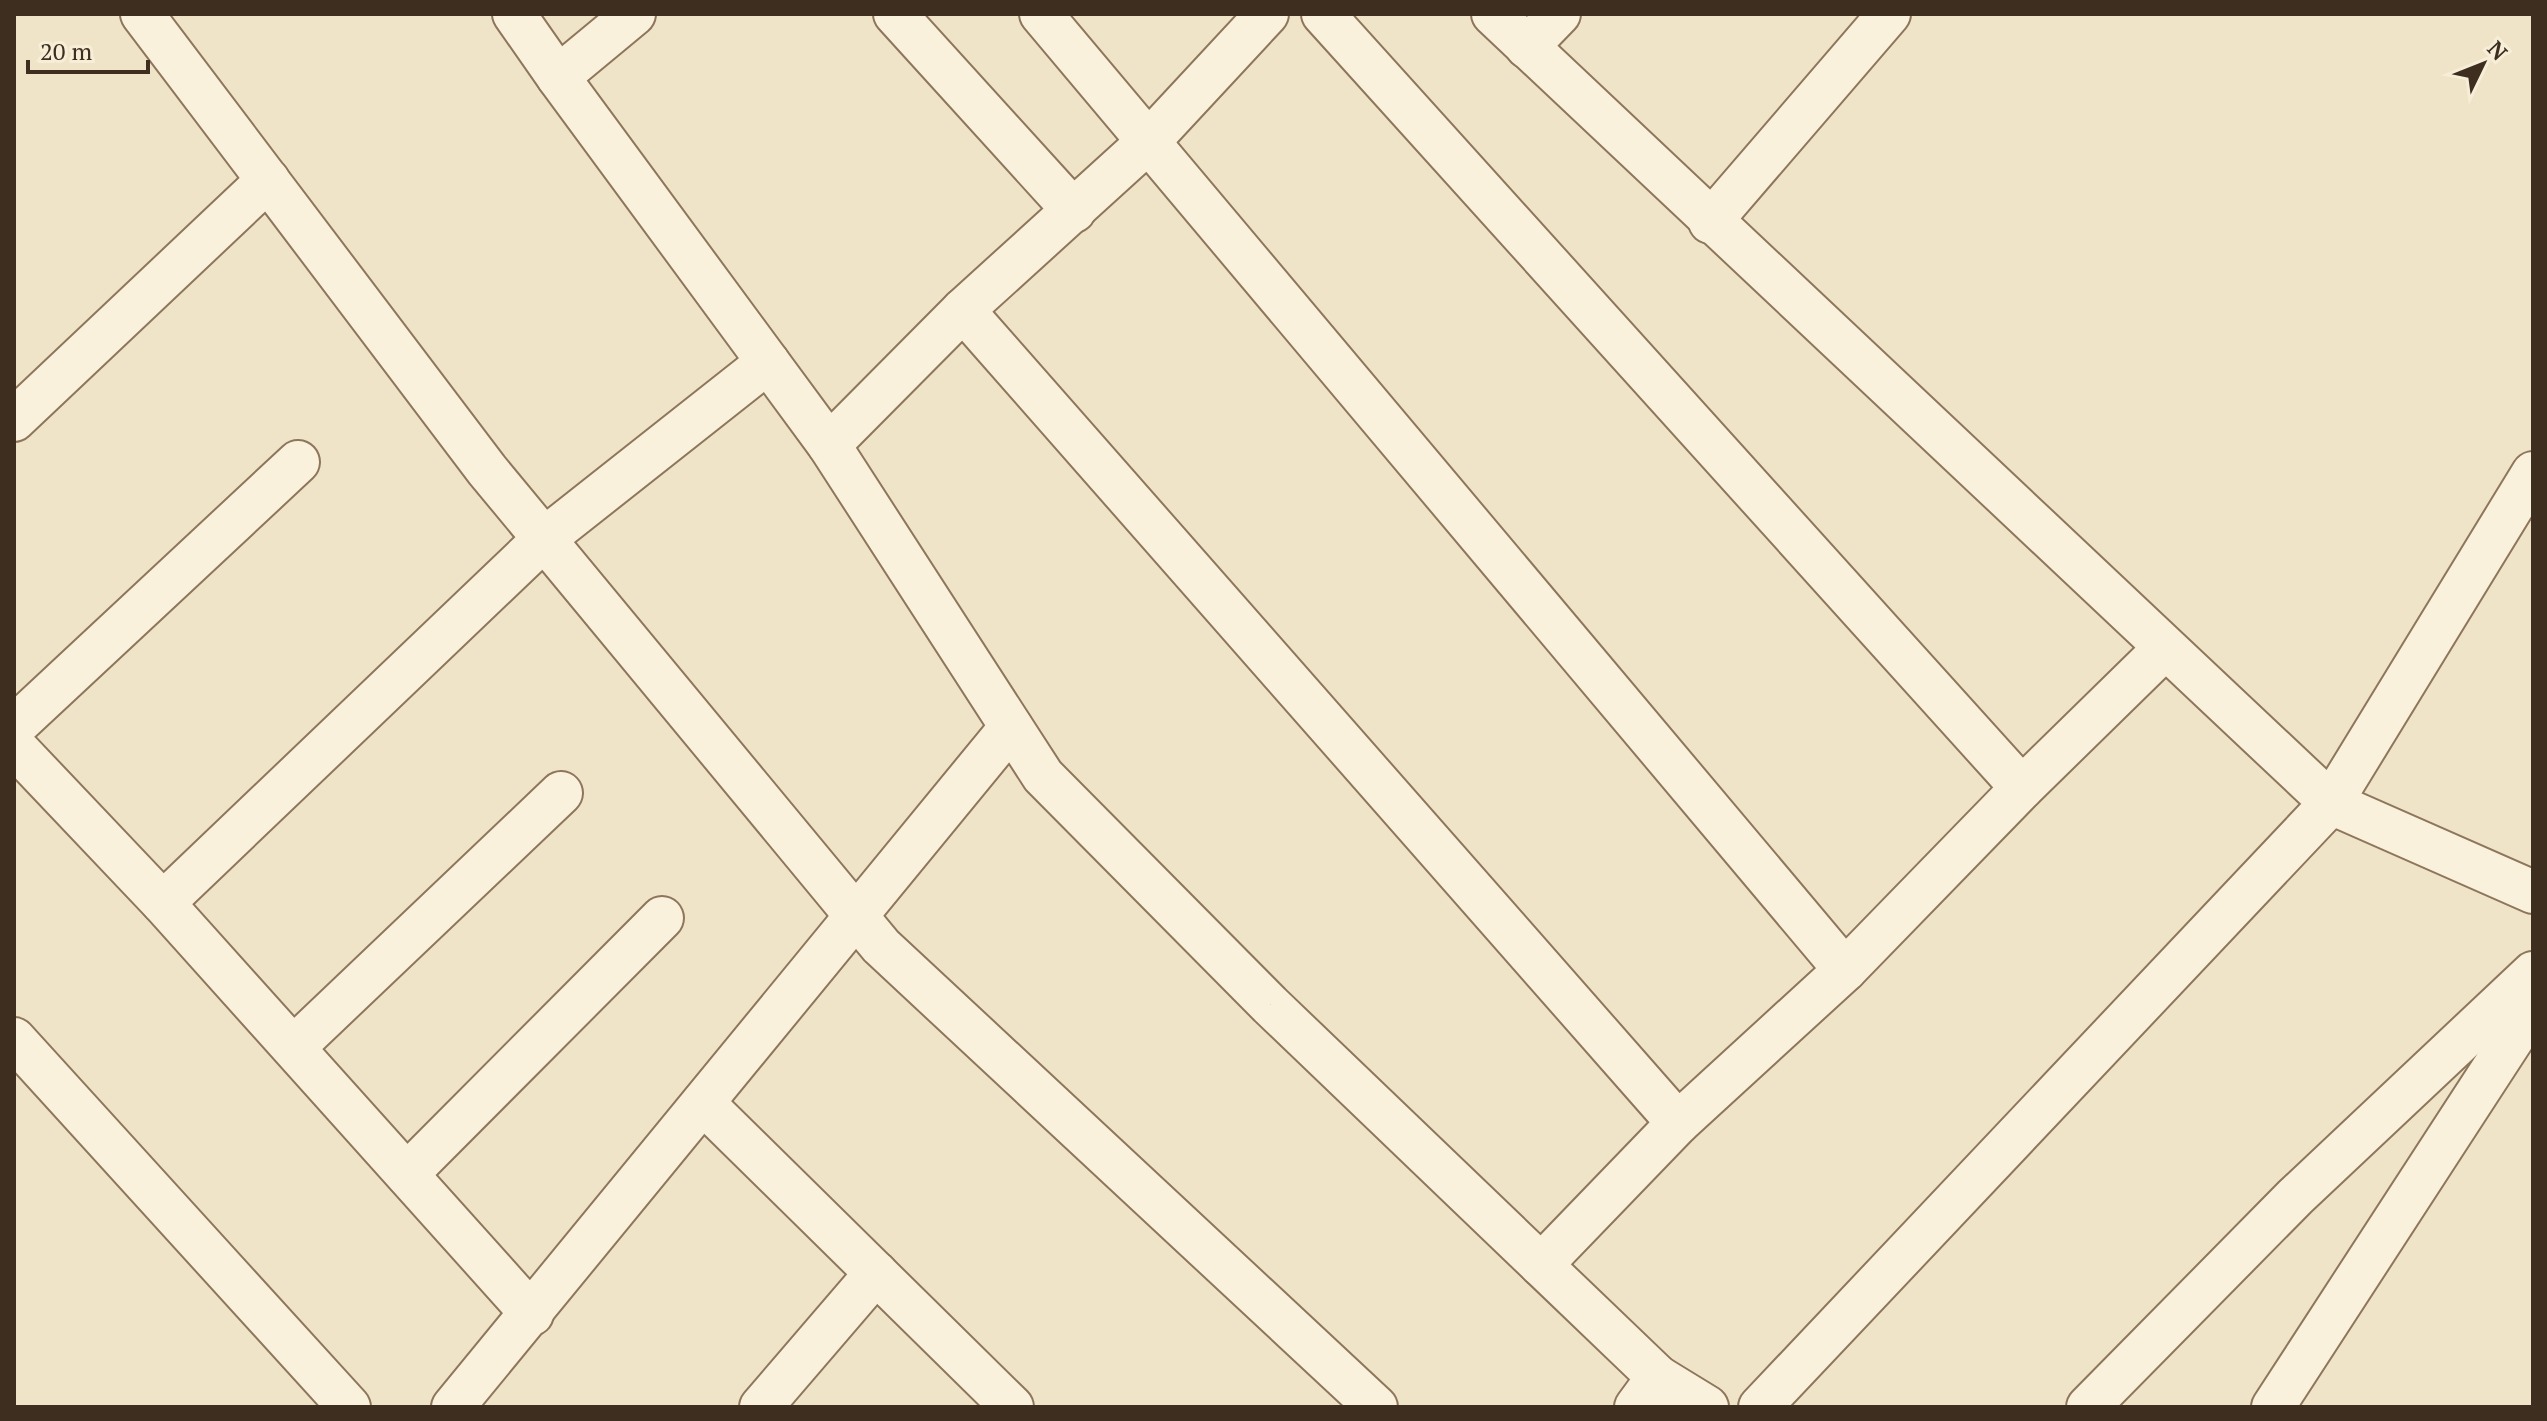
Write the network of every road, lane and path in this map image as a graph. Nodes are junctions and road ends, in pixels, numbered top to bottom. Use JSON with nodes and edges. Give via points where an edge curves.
{"nodes":[{"id":1,"x":142,"y":14,"type":"edge"},
{"id":2,"x":514,"y":14,"type":"edge"},
{"id":3,"x":634,"y":14,"type":"edge"},
{"id":4,"x":895,"y":14,"type":"edge"},
{"id":5,"x":1041,"y":14,"type":"edge"},
{"id":6,"x":1267,"y":14,"type":"edge"},
{"id":7,"x":1323,"y":14,"type":"edge"},
{"id":8,"x":1493,"y":14,"type":"edge"},
{"id":9,"x":1559,"y":14,"type":"edge"},
{"id":10,"x":1889,"y":14,"type":"edge"},
{"id":11,"x":1527,"y":47,"type":"junction"},
{"id":12,"x":558,"y":77,"type":"junction"},
{"id":13,"x":1149,"y":141,"type":"junction"},
{"id":14,"x":268,"y":180,"type":"junction"},
{"id":15,"x":1074,"y":211,"type":"junction"},
{"id":16,"x":1710,"y":222,"type":"junction"},
{"id":17,"x":963,"y":310,"type":"junction"},
{"id":18,"x":768,"y":362,"type":"junction"},
{"id":19,"x":14,"y":420,"type":"edge"},
{"id":20,"x":829,"y":445,"type":"junction"},
{"id":21,"x":298,"y":462,"type":"dead end"},
{"id":22,"x":2533,"y":473,"type":"edge"},
{"id":23,"x":544,"y":539,"type":"junction"},
{"id":24,"x":2165,"y":648,"type":"junction"},
{"id":25,"x":14,"y":727,"type":"edge"},
{"id":26,"x":1011,"y":727,"type":"junction"},
{"id":27,"x":14,"y":746,"type":"edge"},
{"id":28,"x":2022,"y":788,"type":"junction"},
{"id":29,"x":561,"y":793,"type":"dead end"},
{"id":30,"x":2331,"y":803,"type":"junction"},
{"id":31,"x":2533,"y":892,"type":"edge"},
{"id":32,"x":163,"y":903,"type":"junction"},
{"id":33,"x":858,"y":917,"type":"junction"},
{"id":34,"x":662,"y":918,"type":"dead end"},
{"id":35,"x":1845,"y":970,"type":"junction"},
{"id":36,"x":2533,"y":973,"type":"edge"},
{"id":37,"x":2533,"y":1007,"type":"edge"},
{"id":38,"x":14,"y":1039,"type":"edge"},
{"id":39,"x":294,"y":1047,"type":"junction"},
{"id":40,"x":703,"y":1103,"type":"junction"},
{"id":41,"x":1678,"y":1123,"type":"junction"},
{"id":42,"x":407,"y":1174,"type":"junction"},
{"id":43,"x":1541,"y":1265,"type":"junction"},
{"id":44,"x":876,"y":1273,"type":"junction"},
{"id":45,"x":532,"y":1314,"type":"junction"},
{"id":46,"x":1647,"y":1392,"type":"edge"},
{"id":47,"x":1368,"y":1404,"type":"edge"},
{"id":48,"x":349,"y":1407,"type":"edge"},
{"id":49,"x":453,"y":1407,"type":"edge"},
{"id":50,"x":761,"y":1407,"type":"edge"},
{"id":51,"x":1012,"y":1407,"type":"edge"},
{"id":52,"x":1707,"y":1407,"type":"edge"},
{"id":53,"x":1760,"y":1407,"type":"edge"},
{"id":54,"x":2088,"y":1407,"type":"edge"},
{"id":55,"x":2273,"y":1407,"type":"edge"}],
"edges":[{"from":1,"to":14,"type":"street"},
{"from":2,"to":12,"type":"street"},
{"from":3,"to":12,"type":"street"},
{"from":4,"to":15,"type":"street"},
{"from":5,"to":13,"type":"street"},
{"from":6,"to":13,"type":"street"},
{"from":7,"to":28,"type":"street"},
{"from":8,"to":11,"type":"street"},
{"from":9,"to":11,"type":"street"},
{"from":10,"to":16,"type":"street"},
{"from":11,"to":16,"type":"street"},
{"from":12,"to":18,"type":"street"},
{"from":13,"to":15,"type":"street"},
{"from":13,"to":35,"type":"street"},
{"from":14,"to":19,"type":"street"},
{"from":14,"to":23,"type":"street"},
{"from":15,"to":17,"type":"street"},
{"from":16,"to":24,"type":"street"},
{"from":17,"to":20,"type":"street"},
{"from":17,"to":41,"type":"street"},
{"from":18,"to":20,"type":"street"},
{"from":18,"to":23,"type":"street"},
{"from":20,"to":26,"type":"street"},
{"from":21,"to":25,"type":"street"},
{"from":22,"to":30,"type":"street"},
{"from":23,"to":32,"type":"street"},
{"from":23,"to":33,"type":"street"},
{"from":24,"to":28,"type":"street"},
{"from":24,"to":30,"type":"street"},
{"from":26,"to":33,"type":"street"},
{"from":26,"to":43,"type":"street","via":[[1043,776],[1270,1005]]},
{"from":27,"to":32,"type":"street"},
{"from":28,"to":35,"type":"street"},
{"from":29,"to":39,"type":"street"},
{"from":30,"to":31,"type":"street"},
{"from":30,"to":53,"type":"street"},
{"from":32,"to":39,"type":"street"},
{"from":33,"to":40,"type":"street"},
{"from":33,"to":47,"type":"street","via":[[881,946]]},
{"from":34,"to":42,"type":"street"},
{"from":35,"to":41,"type":"street"},
{"from":36,"to":54,"type":"street","via":[[2295,1197]]},
{"from":37,"to":55,"type":"street"},
{"from":38,"to":48,"type":"street"},
{"from":39,"to":42,"type":"street"},
{"from":40,"to":44,"type":"street"},
{"from":40,"to":45,"type":"street"},
{"from":41,"to":43,"type":"street"},
{"from":42,"to":45,"type":"street"},
{"from":43,"to":46,"type":"street"},
{"from":44,"to":50,"type":"street"},
{"from":44,"to":51,"type":"street"},
{"from":45,"to":49,"type":"street"},
{"from":46,"to":52,"type":"street"}]}
